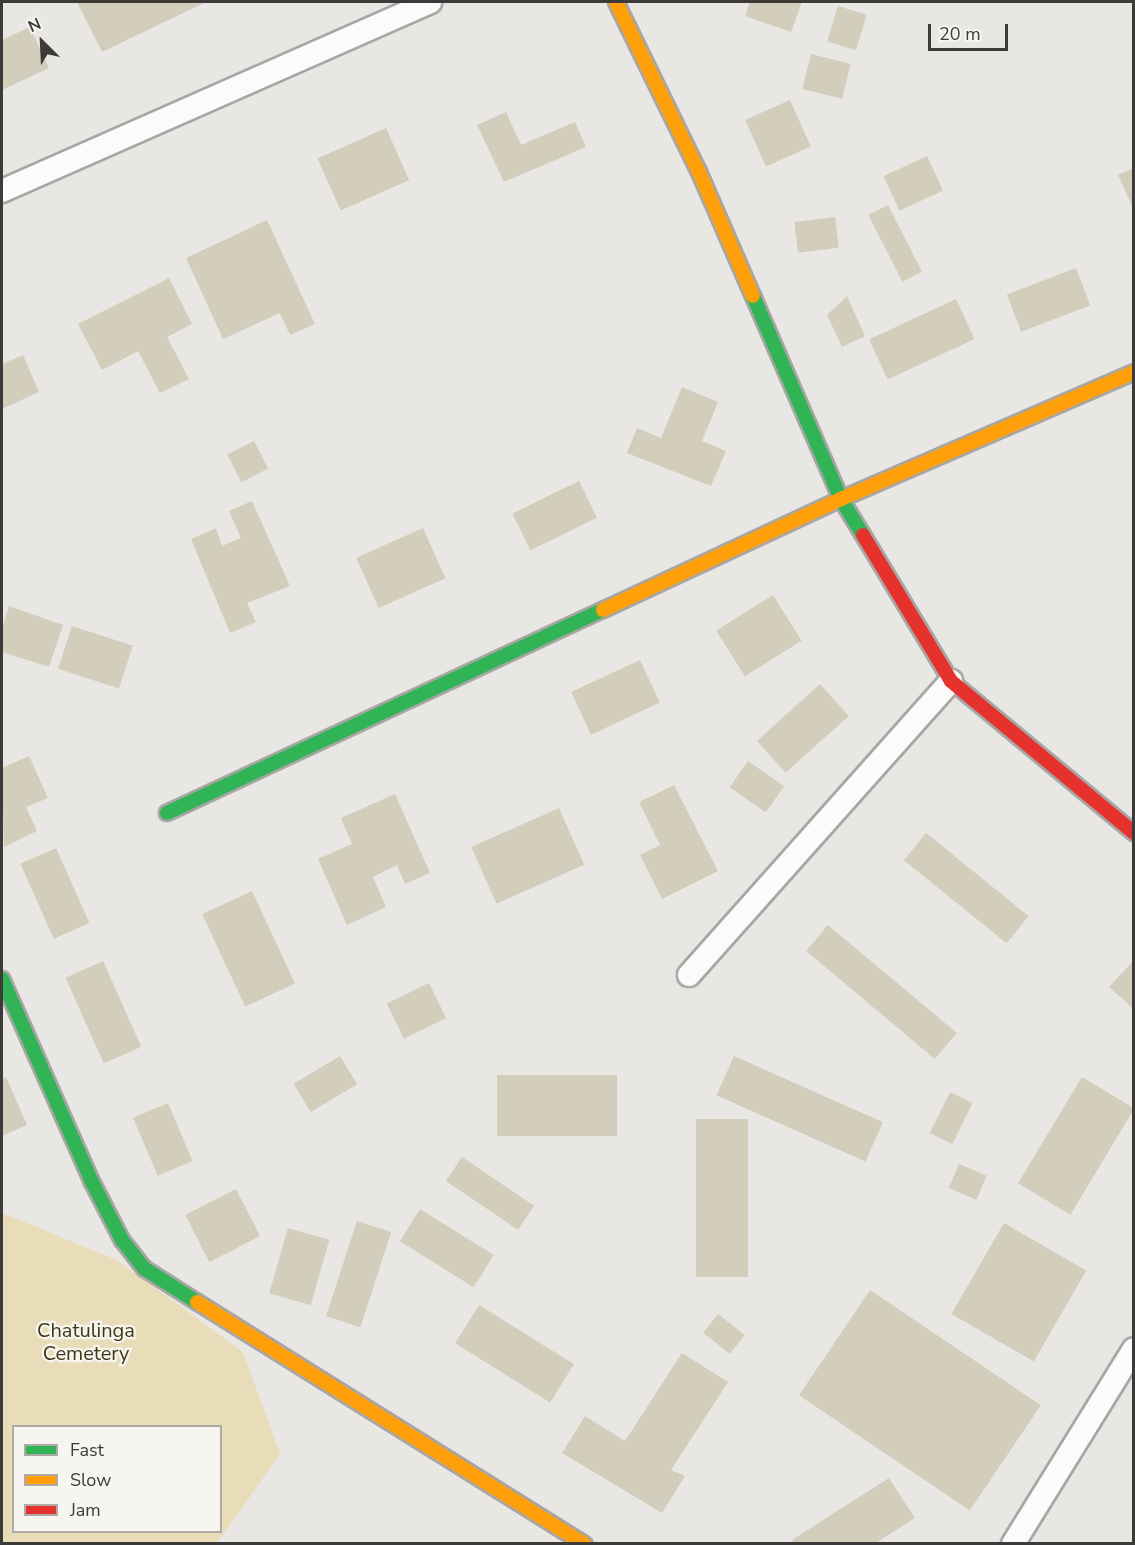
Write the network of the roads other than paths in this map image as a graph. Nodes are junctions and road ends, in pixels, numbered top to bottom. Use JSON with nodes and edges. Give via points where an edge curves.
{"nodes":[{"id":1,"x":430,"y":2,"type":"edge"},
{"id":2,"x":616,"y":2,"type":"edge"},
{"id":3,"x":2,"y":191,"type":"edge"},
{"id":4,"x":1134,"y":372,"type":"edge"},
{"id":5,"x":842,"y":499,"type":"junction"},
{"id":6,"x":951,"y":681,"type":"junction"},
{"id":7,"x":167,"y":813,"type":"dead end"},
{"id":8,"x":1134,"y":833,"type":"edge"},
{"id":9,"x":689,"y":975,"type":"dead end"},
{"id":10,"x":4,"y":992,"type":"edge"},
{"id":11,"x":1134,"y":1350,"type":"edge"},
{"id":12,"x":585,"y":1544,"type":"edge"},
{"id":13,"x":1013,"y":1544,"type":"edge"}],
"edges":[{"from":1,"to":3,"type":"street"},
{"from":2,"to":5,"type":"street","via":[[708,193]]},
{"from":4,"to":5,"type":"street"},
{"from":5,"to":6,"type":"street"},
{"from":5,"to":7,"type":"street"},
{"from":6,"to":8,"type":"street"},
{"from":6,"to":9,"type":"street"},
{"from":10,"to":12,"type":"street","via":[[91,1180],[122,1240],[145,1269]]},
{"from":11,"to":13,"type":"street"}]}
